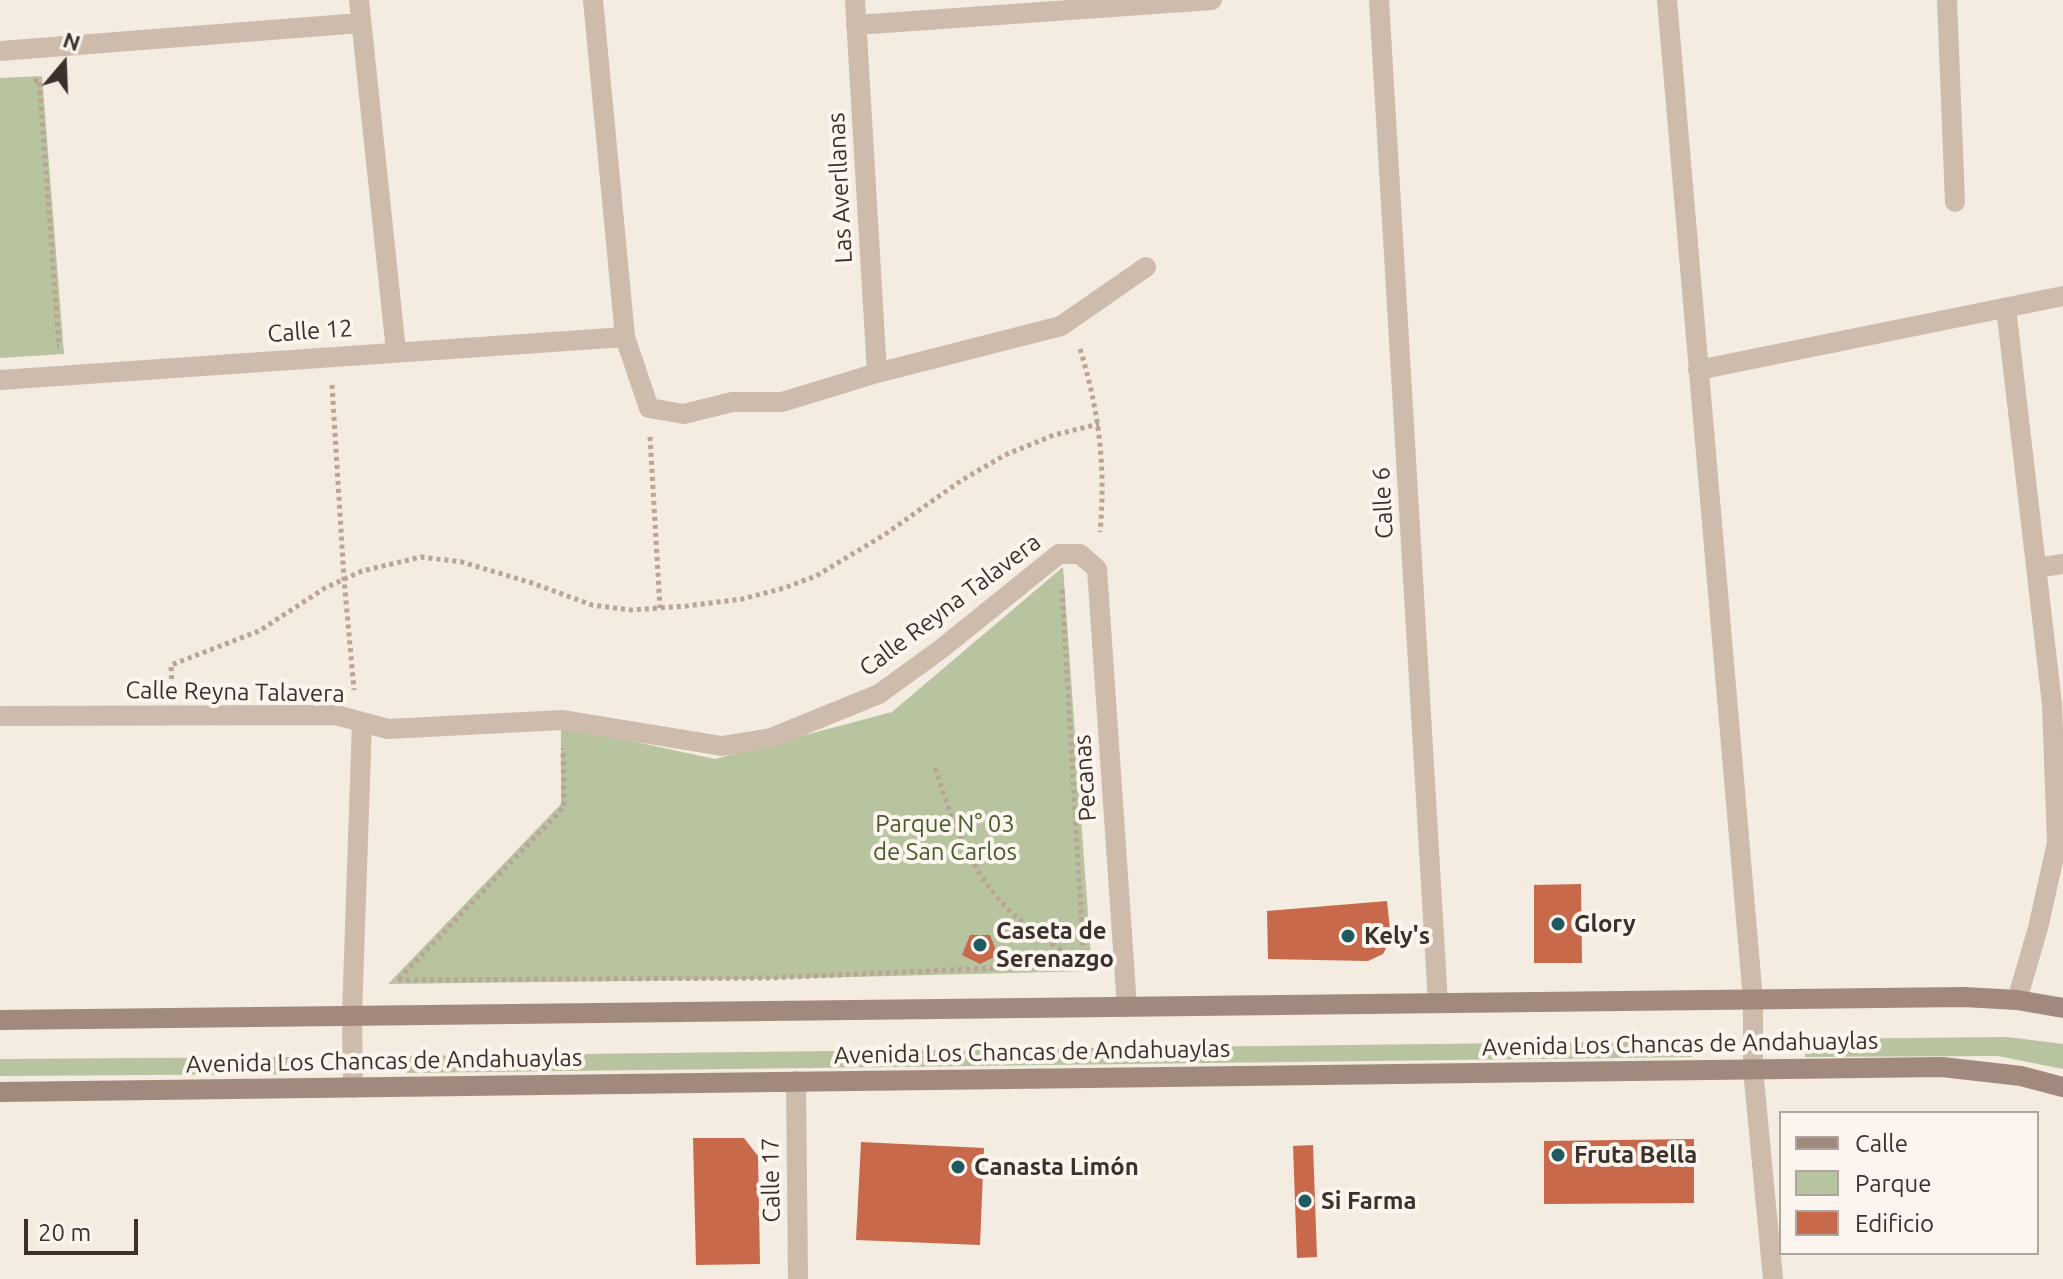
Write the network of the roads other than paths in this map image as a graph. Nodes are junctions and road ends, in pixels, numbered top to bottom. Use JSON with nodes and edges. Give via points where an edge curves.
{"nodes":[{"id":1,"x":359,"y":0,"type":"edge"},
{"id":2,"x":593,"y":0,"type":"edge"},
{"id":3,"x":855,"y":0,"type":"edge"},
{"id":4,"x":1212,"y":0,"type":"edge"},
{"id":5,"x":1379,"y":0,"type":"edge"},
{"id":6,"x":1667,"y":0,"type":"edge"},
{"id":7,"x":1947,"y":0,"type":"edge"},
{"id":8,"x":361,"y":23,"type":"junction"},
{"id":9,"x":856,"y":25,"type":"junction"},
{"id":10,"x":0,"y":51,"type":"edge"},
{"id":11,"x":1955,"y":202,"type":"dead end"},
{"id":12,"x":1146,"y":267,"type":"dead end"},
{"id":13,"x":2063,"y":296,"type":"edge"},
{"id":14,"x":2006,"y":308,"type":"junction"},
{"id":15,"x":625,"y":337,"type":"junction"},
{"id":16,"x":396,"y":351,"type":"junction"},
{"id":17,"x":1698,"y":370,"type":"junction"},
{"id":18,"x":877,"y":373,"type":"junction"},
{"id":19,"x":0,"y":380,"type":"edge"},
{"id":20,"x":2063,"y":564,"type":"edge"},
{"id":21,"x":2036,"y":568,"type":"junction"},
{"id":22,"x":1097,"y":569,"type":"joint"},
{"id":23,"x":2058,"y":704,"type":"edge"},
{"id":24,"x":0,"y":716,"type":"edge"},
{"id":25,"x":362,"y":722,"type":"junction"},
{"id":26,"x":1753,"y":1000,"type":"junction"},
{"id":27,"x":2017,"y":1000,"type":"junction"},
{"id":28,"x":1438,"y":1003,"type":"junction"},
{"id":29,"x":1127,"y":1007,"type":"junction"},
{"id":30,"x":2063,"y":1008,"type":"edge"},
{"id":31,"x":352,"y":1015,"type":"junction"},
{"id":32,"x":0,"y":1020,"type":"edge"},
{"id":33,"x":1753,"y":1069,"type":"junction"},
{"id":34,"x":796,"y":1081,"type":"junction"},
{"id":35,"x":2063,"y":1087,"type":"edge"},
{"id":36,"x":353,"y":1088,"type":"junction"},
{"id":37,"x":0,"y":1092,"type":"edge"},
{"id":38,"x":798,"y":1279,"type":"edge"},
{"id":39,"x":1773,"y":1279,"type":"edge"}],
"edges":[{"from":1,"to":8,"type":"street"},
{"from":2,"to":15,"type":"street"},
{"from":3,"to":9,"type":"street","name":"Las Averllanas"},
{"from":4,"to":9,"type":"street"},
{"from":5,"to":28,"type":"street","name":"Calle 6"},
{"from":6,"to":17,"type":"street"},
{"from":7,"to":11,"type":"street"},
{"from":8,"to":10,"type":"street"},
{"from":8,"to":16,"type":"street"},
{"from":9,"to":18,"type":"street","name":"Las Averllanas"},
{"from":12,"to":18,"type":"street","via":[[1061,326]]},
{"from":13,"to":14,"type":"street"},
{"from":14,"to":17,"type":"street"},
{"from":14,"to":21,"type":"street"},
{"from":15,"to":16,"type":"street","name":"Calle 12"},
{"from":15,"to":18,"type":"street","via":[[649,408],[684,414],[732,402],[782,402]]},
{"from":16,"to":19,"type":"street","name":"Calle 12"},
{"from":17,"to":26,"type":"street"},
{"from":20,"to":21,"type":"street"},
{"from":21,"to":23,"type":"street"},
{"from":22,"to":25,"type":"street","name":"Calle Reyna Talavera","via":[[1080,554],[1059,554],[879,694],[771,738],[722,746],[563,720],[388,729]]},
{"from":22,"to":29,"type":"street","name":"Pecanas"},
{"from":23,"to":27,"type":"street","via":[[2057,843]]},
{"from":24,"to":25,"type":"street","name":"Calle Reyna Talavera","via":[[336,715]]},
{"from":25,"to":31,"type":"street"},
{"from":26,"to":27,"type":"main road","name":"Avenida Los Chancas de Andahuaylas"},
{"from":26,"to":28,"type":"main road","name":"Avenida Los Chancas de Andahuaylas"},
{"from":26,"to":33,"type":"street"},
{"from":27,"to":30,"type":"main road","name":"Avenida Los Chancas de Andahuaylas"},
{"from":28,"to":29,"type":"main road","name":"Avenida Los Chancas de Andahuaylas"},
{"from":29,"to":31,"type":"main road","name":"Avenida Los Chancas de Andahuaylas"},
{"from":31,"to":32,"type":"main road","name":"Avenida Los Chancas de Andahuaylas"},
{"from":31,"to":36,"type":"street"},
{"from":33,"to":34,"type":"main road","name":"Avenida Los Chancas de Andahuaylas"},
{"from":33,"to":35,"type":"main road","name":"Avenida Los Chancas de Andahuaylas","via":[[1942,1067],[2021,1076]]},
{"from":33,"to":39,"type":"street"},
{"from":34,"to":36,"type":"main road","name":"Avenida Los Chancas de Andahuaylas"},
{"from":34,"to":38,"type":"street","name":"Calle 17"},
{"from":36,"to":37,"type":"main road","name":"Avenida Los Chancas de Andahuaylas"}]}
